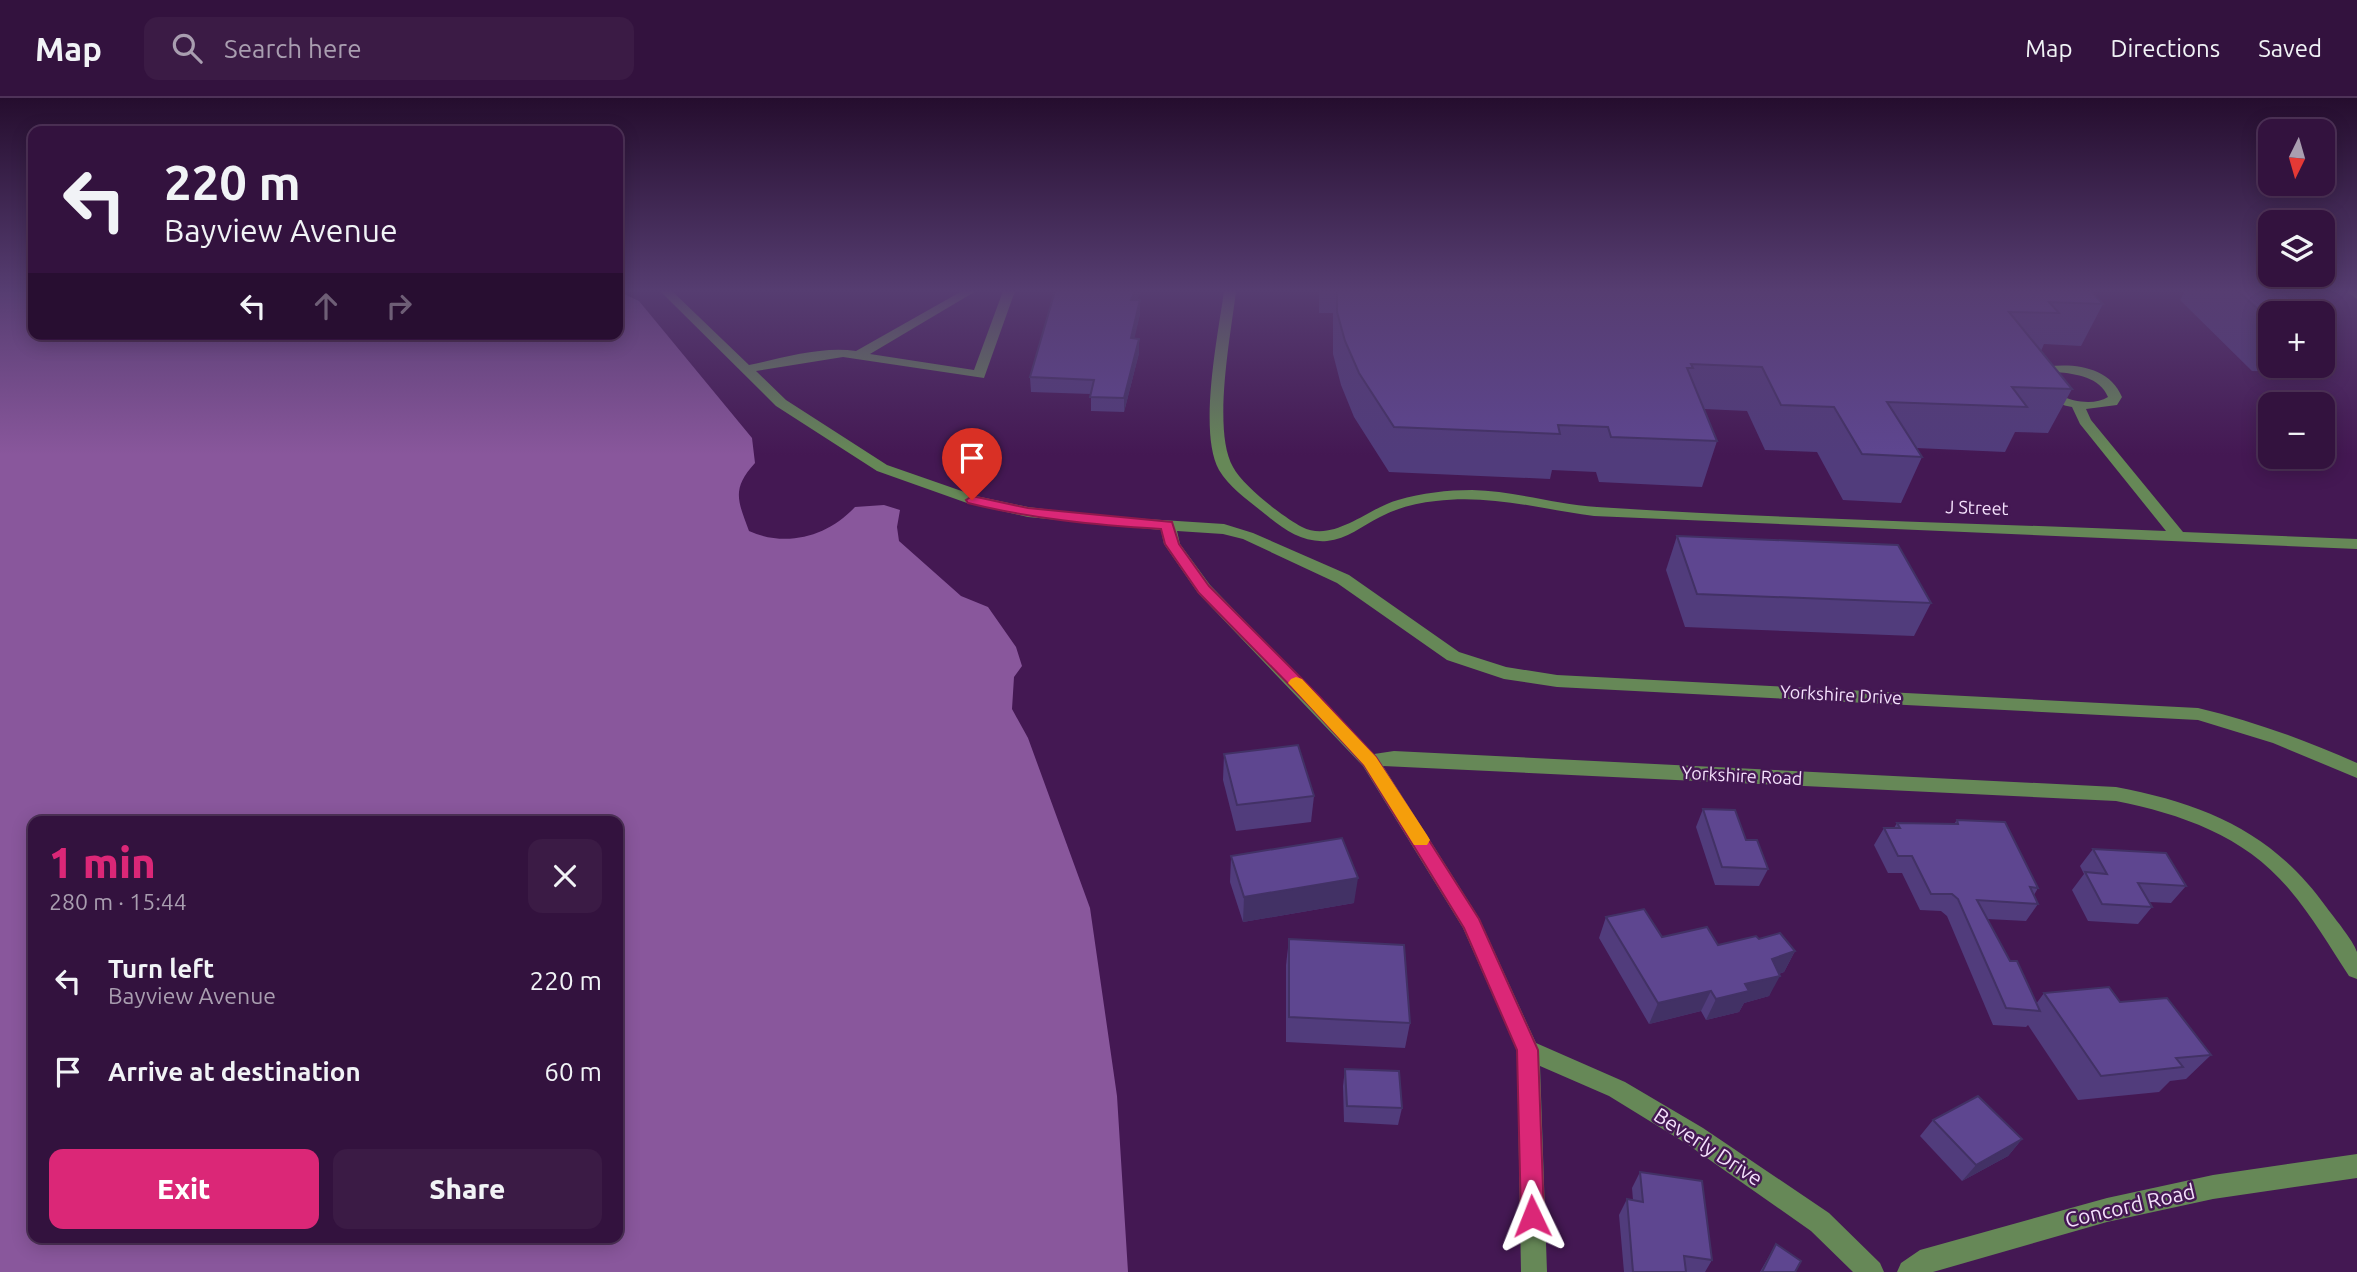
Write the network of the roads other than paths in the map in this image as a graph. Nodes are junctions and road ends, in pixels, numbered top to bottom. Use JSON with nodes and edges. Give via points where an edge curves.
{"nodes":[{"id":1,"x":723,"y":346,"type":"edge"},
{"id":2,"x":874,"y":346,"type":"edge"},
{"id":3,"x":989,"y":346,"type":"edge"},
{"id":4,"x":1225,"y":346,"type":"edge"},
{"id":5,"x":857,"y":356,"type":"junction"},
{"id":6,"x":747,"y":369,"type":"junction"},
{"id":7,"x":2078,"y":405,"type":"junction"},
{"id":8,"x":1168,"y":525,"type":"junction"},
{"id":9,"x":2178,"y":536,"type":"junction"},
{"id":10,"x":2357,"y":544,"type":"edge"},
{"id":11,"x":1370,"y":761,"type":"junction"},
{"id":12,"x":2357,"y":771,"type":"edge"},
{"id":13,"x":2357,"y":970,"type":"edge"},
{"id":14,"x":1528,"y":1050,"type":"junction"},
{"id":15,"x":2357,"y":1166,"type":"edge"},
{"id":16,"x":1534,"y":1272,"type":"edge"},
{"id":17,"x":1871,"y":1272,"type":"edge"},
{"id":18,"x":1910,"y":1272,"type":"edge"}],
"edges":[{"from":1,"to":6,"type":"street","name":"Yorkshire Drive"},
{"from":2,"to":5,"type":"street"},
{"from":3,"to":5,"type":"street","via":[[979,375]]},
{"from":4,"to":9,"type":"street","name":"J Street","via":[[1217,426],[1218,452],[1225,468],[1294,530],[1312,536],[1339,534],[1401,504],[1452,495],[1594,511]]},
{"from":5,"to":6,"type":"street","via":[[829,354]]},
{"from":6,"to":8,"type":"street","name":"Yorkshire Drive","via":[[780,403],[830,437],[919,483],[1028,513]]},
{"from":7,"to":7,"type":"street","via":[[2112,402],[2114,390],[2097,378],[2070,369],[2046,369],[2034,377],[2040,390]]},
{"from":7,"to":9,"type":"street","via":[[2085,421]]},
{"from":8,"to":11,"type":"street","via":[[1172,544],[1204,589]]},
{"from":8,"to":12,"type":"street","name":"Yorkshire Drive","via":[[1248,536],[1343,579],[1453,656],[1504,673],[1557,681],[2198,714],[2300,744]]},
{"from":9,"to":10,"type":"street","name":"J Street"},
{"from":11,"to":13,"type":"street","name":"Yorkshire Road","via":[[1394,758],[2116,794],[2170,805],[2230,830],[2286,872]]},
{"from":11,"to":14,"type":"street","via":[[1472,924]]},
{"from":14,"to":16,"type":"street"},
{"from":14,"to":17,"type":"street","name":"Beverly Drive","via":[[1617,1088],[1695,1136],[1820,1222]]},
{"from":15,"to":18,"type":"street","name":"Concord Road","via":[[2213,1187],[2107,1210],[1920,1263]]}]}
